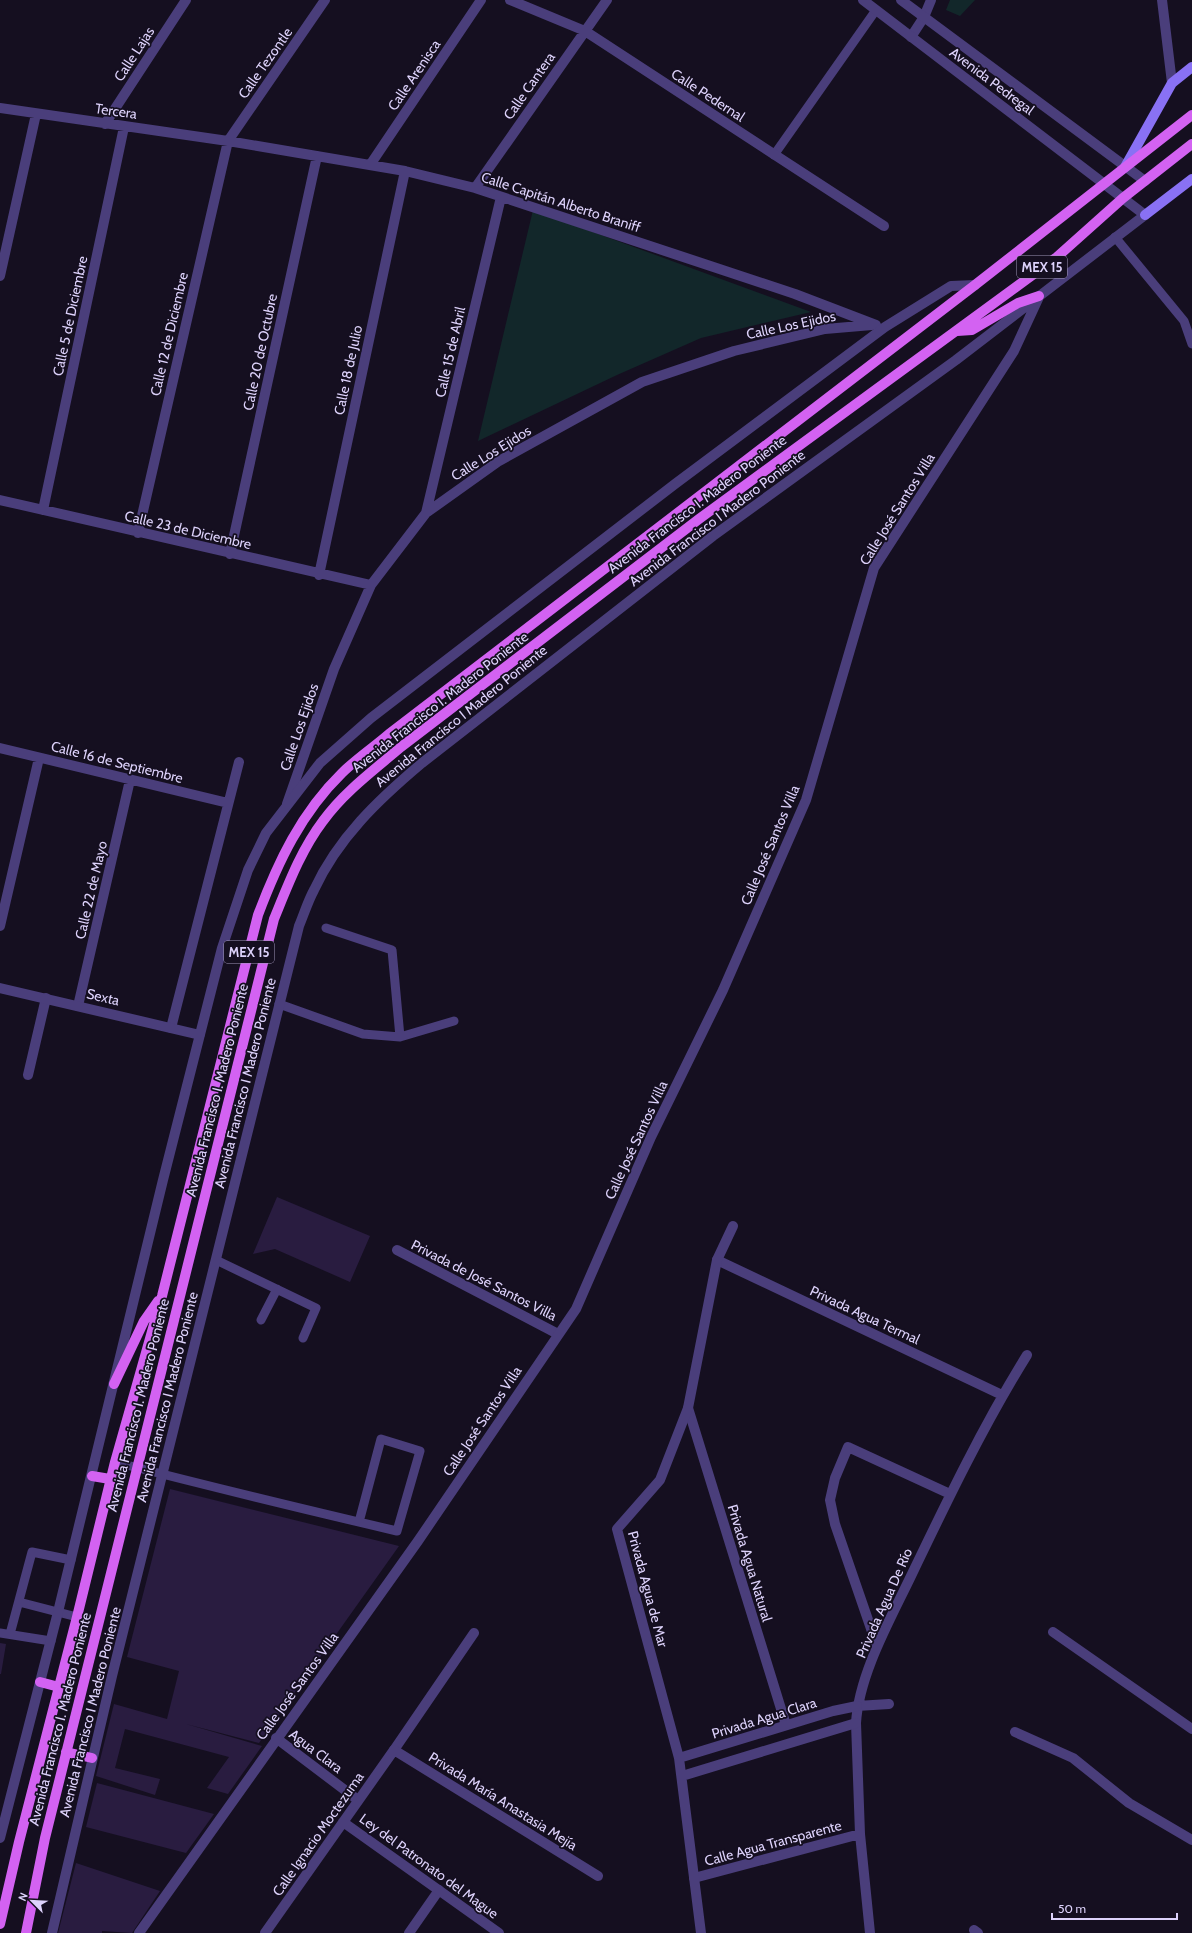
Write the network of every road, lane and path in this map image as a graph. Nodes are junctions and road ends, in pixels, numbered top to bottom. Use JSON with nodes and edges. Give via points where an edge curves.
{"nodes":[{"id":1,"x":186,"y":0,"type":"edge"},
{"id":2,"x":325,"y":0,"type":"edge"},
{"id":3,"x":481,"y":0,"type":"edge"},
{"id":4,"x":510,"y":0,"type":"edge"},
{"id":5,"x":607,"y":0,"type":"edge"},
{"id":6,"x":863,"y":0,"type":"edge"},
{"id":7,"x":901,"y":0,"type":"edge"},
{"id":8,"x":931,"y":0,"type":"edge"},
{"id":9,"x":1162,"y":0,"type":"edge"},
{"id":10,"x":876,"y":10,"type":"junction"},
{"id":11,"x":924,"y":17,"type":"junction"},
{"id":12,"x":585,"y":31,"type":"junction"},
{"id":13,"x":911,"y":37,"type":"junction"},
{"id":14,"x":1192,"y":67,"type":"edge"},
{"id":15,"x":1172,"y":83,"type":"junction"},
{"id":16,"x":0,"y":108,"type":"edge"},
{"id":17,"x":36,"y":114,"type":"junction"},
{"id":18,"x":1192,"y":115,"type":"edge"},
{"id":19,"x":105,"y":124,"type":"junction"},
{"id":20,"x":124,"y":127,"type":"junction"},
{"id":21,"x":228,"y":141,"type":"junction"},
{"id":22,"x":1192,"y":144,"type":"edge"},
{"id":23,"x":774,"y":154,"type":"junction"},
{"id":24,"x":317,"y":156,"type":"junction"},
{"id":25,"x":370,"y":165,"type":"junction"},
{"id":26,"x":1125,"y":167,"type":"junction"},
{"id":27,"x":405,"y":171,"type":"junction"},
{"id":28,"x":1192,"y":179,"type":"edge"},
{"id":29,"x":1145,"y":181,"type":"junction"},
{"id":30,"x":1103,"y":183,"type":"junction"},
{"id":31,"x":475,"y":188,"type":"junction"},
{"id":32,"x":501,"y":197,"type":"junction"},
{"id":33,"x":1123,"y":198,"type":"junction"},
{"id":34,"x":1145,"y":215,"type":"junction"},
{"id":35,"x":884,"y":226,"type":"dead end"},
{"id":36,"x":1115,"y":237,"type":"junction"},
{"id":37,"x":0,"y":276,"type":"edge"},
{"id":38,"x":975,"y":285,"type":"junction"},
{"id":39,"x":1039,"y":296,"type":"junction"},
{"id":40,"x":881,"y":326,"type":"junction"},
{"id":41,"x":957,"y":331,"type":"junction"},
{"id":42,"x":1192,"y":344,"type":"edge"},
{"id":43,"x":0,"y":500,"type":"edge"},
{"id":44,"x":43,"y":510,"type":"junction"},
{"id":45,"x":426,"y":513,"type":"junction"},
{"id":46,"x":138,"y":533,"type":"junction"},
{"id":47,"x":230,"y":554,"type":"junction"},
{"id":48,"x":319,"y":575,"type":"junction"},
{"id":49,"x":371,"y":585,"type":"junction"},
{"id":50,"x":0,"y":748,"type":"edge"},
{"id":51,"x":39,"y":758,"type":"junction"},
{"id":52,"x":239,"y":762,"type":"dead end"},
{"id":53,"x":130,"y":780,"type":"junction"},
{"id":54,"x":228,"y":803,"type":"junction"},
{"id":55,"x":286,"y":808,"type":"junction"},
{"id":56,"x":0,"y":926,"type":"edge"},
{"id":57,"x":326,"y":928,"type":"dead end"},
{"id":58,"x":0,"y":988,"type":"edge"},
{"id":59,"x":46,"y":998,"type":"junction"},
{"id":60,"x":279,"y":1004,"type":"junction"},
{"id":61,"x":78,"y":1006,"type":"junction"},
{"id":62,"x":454,"y":1021,"type":"dead end"},
{"id":63,"x":171,"y":1028,"type":"junction"},
{"id":64,"x":200,"y":1035,"type":"junction"},
{"id":65,"x":400,"y":1037,"type":"junction"},
{"id":66,"x":28,"y":1075,"type":"dead end"},
{"id":67,"x":733,"y":1226,"type":"dead end"},
{"id":68,"x":397,"y":1250,"type":"dead end"},
{"id":69,"x":216,"y":1260,"type":"junction"},
{"id":70,"x":717,"y":1260,"type":"junction"},
{"id":71,"x":276,"y":1289,"type":"junction"},
{"id":72,"x":162,"y":1296,"type":"junction"},
{"id":73,"x":261,"y":1320,"type":"dead end"},
{"id":74,"x":558,"y":1334,"type":"junction"},
{"id":75,"x":303,"y":1338,"type":"dead end"},
{"id":76,"x":1027,"y":1355,"type":"dead end"},
{"id":77,"x":114,"y":1384,"type":"junction"},
{"id":78,"x":1002,"y":1395,"type":"junction"},
{"id":79,"x":688,"y":1408,"type":"junction"},
{"id":80,"x":115,"y":1462,"type":"junction"},
{"id":81,"x":137,"y":1468,"type":"junction"},
{"id":82,"x":163,"y":1473,"type":"junction"},
{"id":83,"x":92,"y":1476,"type":"junction"},
{"id":84,"x":110,"y":1479,"type":"junction"},
{"id":85,"x":950,"y":1494,"type":"junction"},
{"id":86,"x":359,"y":1522,"type":"junction"},
{"id":87,"x":71,"y":1560,"type":"junction"},
{"id":88,"x":19,"y":1602,"type":"junction"},
{"id":89,"x":58,"y":1612,"type":"junction"},
{"id":90,"x":77,"y":1617,"type":"junction"},
{"id":91,"x":1054,"y":1632,"type":"dead end"},
{"id":92,"x":0,"y":1633,"type":"edge"},
{"id":93,"x":474,"y":1633,"type":"dead end"},
{"id":94,"x":10,"y":1634,"type":"junction"},
{"id":95,"x":51,"y":1641,"type":"junction"},
{"id":96,"x":877,"y":1646,"type":"junction"},
{"id":97,"x":40,"y":1682,"type":"junction"},
{"id":98,"x":59,"y":1687,"type":"junction"},
{"id":99,"x":889,"y":1704,"type":"dead end"},
{"id":100,"x":857,"y":1706,"type":"junction"},
{"id":101,"x":856,"y":1723,"type":"junction"},
{"id":102,"x":786,"y":1725,"type":"junction"},
{"id":103,"x":1192,"y":1729,"type":"edge"},
{"id":104,"x":1015,"y":1732,"type":"dead end"},
{"id":105,"x":276,"y":1738,"type":"junction"},
{"id":106,"x":394,"y":1750,"type":"junction"},
{"id":107,"x":66,"y":1752,"type":"junction"},
{"id":108,"x":92,"y":1758,"type":"junction"},
{"id":109,"x":679,"y":1758,"type":"junction"},
{"id":110,"x":682,"y":1776,"type":"junction"},
{"id":111,"x":358,"y":1800,"type":"junction"},
{"id":112,"x":343,"y":1822,"type":"junction"},
{"id":113,"x":860,"y":1834,"type":"junction"},
{"id":114,"x":0,"y":1838,"type":"edge"},
{"id":115,"x":1192,"y":1840,"type":"edge"},
{"id":116,"x":598,"y":1876,"type":"dead end"},
{"id":117,"x":694,"y":1878,"type":"junction"},
{"id":118,"x":439,"y":1890,"type":"junction"},
{"id":119,"x":0,"y":1924,"type":"edge"},
{"id":120,"x":26,"y":1933,"type":"edge"},
{"id":121,"x":52,"y":1933,"type":"edge"},
{"id":122,"x":139,"y":1933,"type":"edge"},
{"id":123,"x":265,"y":1933,"type":"edge"},
{"id":124,"x":409,"y":1933,"type":"edge"},
{"id":125,"x":499,"y":1933,"type":"edge"},
{"id":126,"x":701,"y":1933,"type":"edge"},
{"id":127,"x":870,"y":1933,"type":"edge"}],
"edges":[{"from":1,"to":19,"type":"street","name":"Calle Lajas"},
{"from":2,"to":21,"type":"street","name":"Calle Tezontle"},
{"from":3,"to":25,"type":"street","name":"Calle Arenisca"},
{"from":4,"to":12,"type":"street","name":"Calle Pedernal"},
{"from":5,"to":12,"type":"street","name":"Calle Cantera"},
{"from":6,"to":10,"type":"street","name":"Avenida Pedregal"},
{"from":7,"to":11,"type":"street","name":"Avenida Pedregal"},
{"from":8,"to":11,"type":"street"},
{"from":9,"to":15,"type":"street"},
{"from":10,"to":13,"type":"street","name":"Avenida Pedregal"},
{"from":10,"to":23,"type":"lane"},
{"from":11,"to":13,"type":"street"},
{"from":11,"to":26,"type":"street","name":"Avenida Pedregal"},
{"from":12,"to":23,"type":"street","name":"Calle Pedernal"},
{"from":12,"to":31,"type":"street","name":"Calle Cantera"},
{"from":13,"to":30,"type":"street","name":"Avenida Pedregal"},
{"from":14,"to":15,"type":"main road","name":"Avenida Francisco I. Madero Poniente"},
{"from":15,"to":26,"type":"main road","name":"Avenida Francisco I. Madero Poniente"},
{"from":16,"to":17,"type":"street","name":"Tercera"},
{"from":17,"to":19,"type":"street","name":"Tercera"},
{"from":17,"to":37,"type":"street"},
{"from":18,"to":26,"type":"main road","name":"Avenida Francisco I. Madero Poniente","number":"MEX 15"},
{"from":19,"to":20,"type":"street","name":"Tercera"},
{"from":20,"to":21,"type":"street","name":"Tercera"},
{"from":20,"to":44,"type":"street","name":"Calle 5 de Diciembre"},
{"from":21,"to":24,"type":"street","name":"Calle Capitán Alberto Braniff"},
{"from":21,"to":46,"type":"street","name":"Calle 12 de Diciembre"},
{"from":22,"to":29,"type":"main road","name":"Avenida Francisco I. Madero Poniente","number":"MEX 15"},
{"from":23,"to":35,"type":"street","name":"Calle Pedernal"},
{"from":24,"to":25,"type":"street","name":"Calle Capitán Alberto Braniff"},
{"from":24,"to":47,"type":"street","name":"Calle 20 de Octubre"},
{"from":25,"to":27,"type":"street","name":"Calle Capitán Alberto Braniff"},
{"from":26,"to":29,"type":"street","name":"Avenida Pedregal"},
{"from":26,"to":30,"type":"main road","name":"Avenida Francisco I. Madero Poniente","number":"MEX 15"},
{"from":27,"to":31,"type":"street","name":"Calle Capitán Alberto Braniff"},
{"from":27,"to":48,"type":"street","name":"Calle 18 de Julio"},
{"from":28,"to":34,"type":"main road"},
{"from":29,"to":33,"type":"main road","name":"Avenida Francisco I. Madero Poniente","number":"MEX 15"},
{"from":30,"to":33,"type":"street","name":"Avenida Pedregal"},
{"from":30,"to":38,"type":"main road","name":"Avenida Francisco I. Madero Poniente","number":"MEX 15"},
{"from":31,"to":32,"type":"street","name":"Calle Capitán Alberto Braniff"},
{"from":32,"to":40,"type":"street","name":"Calle Capitán Alberto Braniff","via":[[796,294]]},
{"from":32,"to":45,"type":"street","name":"Calle 15 de Abril"},
{"from":33,"to":34,"type":"street","name":"Avenida Pedregal"},
{"from":33,"to":41,"type":"main road","name":"Avenida Francisco I. Madero Poniente","number":"MEX 15","via":[[1057,257]]},
{"from":34,"to":36,"type":"street","name":"Avenida Francisco I Madero Poniente"},
{"from":36,"to":39,"type":"street","name":"Avenida Francisco I Madero Poniente"},
{"from":36,"to":42,"type":"lane","via":[[1184,321]]},
{"from":38,"to":40,"type":"street","name":"Avenida Francisco I. Madero Poniente","via":[[951,286]]},
{"from":38,"to":72,"type":"main road","name":"Avenida Francisco I. Madero Poniente","number":"MEX 15","via":[[389,734],[342,773],[307,813],[272,877],[258,915]]},
{"from":39,"to":41,"type":"main road","via":[[1018,303],[972,330]]},
{"from":39,"to":60,"type":"street","name":"Avenida Francisco I Madero Poniente","via":[[956,360],[713,536],[382,796],[350,832],[329,862],[314,890],[299,926]]},
{"from":39,"to":74,"type":"street","name":"Calle José Santos Villa","via":[[1014,351],[874,568],[806,800],[723,990],[651,1137],[576,1309]]},
{"from":40,"to":45,"type":"street","name":"Calle Los Ejidos","via":[[825,329],[734,351],[642,382],[499,461]]},
{"from":40,"to":55,"type":"street","name":"Avenida Francisco I. Madero Poniente","via":[[371,718],[320,763]]},
{"from":41,"to":81,"type":"main road","name":"Avenida Francisco I. Madero Poniente","number":"MEX 15","via":[[699,519],[407,742],[358,784],[323,820],[289,882],[274,919]]},
{"from":43,"to":44,"type":"street","name":"Calle 23 de Diciembre"},
{"from":44,"to":46,"type":"street","name":"Calle 23 de Diciembre"},
{"from":45,"to":49,"type":"street","name":"Calle Los Ejidos"},
{"from":46,"to":47,"type":"street","name":"Calle 23 de Diciembre"},
{"from":47,"to":48,"type":"street","name":"Calle 23 de Diciembre"},
{"from":48,"to":49,"type":"street","name":"Calle 23 de Diciembre"},
{"from":49,"to":55,"type":"street","name":"Calle Los Ejidos","via":[[334,669]]},
{"from":50,"to":51,"type":"street","name":"Calle 16 de Septiembre"},
{"from":51,"to":53,"type":"street","name":"Calle 16 de Septiembre"},
{"from":51,"to":56,"type":"street"},
{"from":52,"to":54,"type":"street"},
{"from":53,"to":54,"type":"street","name":"Calle 16 de Septiembre"},
{"from":53,"to":61,"type":"street","name":"Calle 22 de Mayo"},
{"from":54,"to":63,"type":"street"},
{"from":55,"to":64,"type":"street","name":"Avenida Francisco I. Madero Poniente","via":[[266,833],[248,870],[222,948]]},
{"from":57,"to":65,"type":"lane","via":[[392,950]]},
{"from":58,"to":59,"type":"street","name":"Sexta"},
{"from":59,"to":61,"type":"street","name":"Sexta"},
{"from":59,"to":66,"type":"street"},
{"from":60,"to":65,"type":"lane","via":[[363,1034]]},
{"from":60,"to":69,"type":"street","name":"Avenida Francisco I Madero Poniente"},
{"from":61,"to":63,"type":"street","name":"Sexta"},
{"from":62,"to":65,"type":"lane"},
{"from":63,"to":64,"type":"street","name":"Sexta"},
{"from":64,"to":77,"type":"street","name":"Avenida Francisco I. Madero Poniente"},
{"from":67,"to":70,"type":"street","name":"Privada Agua de Mar"},
{"from":68,"to":74,"type":"street","name":"Privada de José Santos Villa"},
{"from":69,"to":71,"type":"lane"},
{"from":69,"to":82,"type":"street","name":"Avenida Francisco I Madero Poniente"},
{"from":70,"to":78,"type":"street","name":"Privada Agua Termal"},
{"from":70,"to":79,"type":"street","name":"Privada Agua de Mar"},
{"from":71,"to":73,"type":"lane"},
{"from":71,"to":75,"type":"lane","via":[[316,1308]]},
{"from":72,"to":77,"type":"main road","via":[[144,1321]]},
{"from":72,"to":80,"type":"main road","name":"Avenida Francisco I. Madero Poniente","number":"MEX 15"},
{"from":74,"to":105,"type":"street","name":"Calle José Santos Villa","via":[[418,1541]]},
{"from":76,"to":78,"type":"street","name":"Privada Agua De Río"},
{"from":77,"to":83,"type":"street","name":"Avenida Francisco I. Madero Poniente"},
{"from":78,"to":85,"type":"street","name":"Privada Agua De Río"},
{"from":79,"to":102,"type":"street","name":"Privada Agua Natural"},
{"from":79,"to":109,"type":"street","name":"Privada Agua de Mar","via":[[660,1480],[617,1529]]},
{"from":80,"to":81,"type":"lane"},
{"from":80,"to":84,"type":"main road","name":"Avenida Francisco I. Madero Poniente","number":"MEX 15"},
{"from":81,"to":82,"type":"lane"},
{"from":81,"to":107,"type":"main road","name":"Avenida Francisco I. Madero Poniente","number":"MEX 15"},
{"from":82,"to":86,"type":"lane"},
{"from":82,"to":108,"type":"street","name":"Avenida Francisco I Madero Poniente"},
{"from":83,"to":84,"type":"main road"},
{"from":83,"to":87,"type":"street","name":"Avenida Francisco I. Madero Poniente"},
{"from":84,"to":90,"type":"main road","name":"Avenida Francisco I. Madero Poniente","number":"MEX 15"},
{"from":85,"to":96,"type":"street","name":"Privada Agua De Río"},
{"from":85,"to":96,"type":"street","via":[[848,1447],[835,1478],[830,1500],[835,1524]]},
{"from":86,"to":86,"type":"lane","via":[[397,1531],[420,1451],[381,1439]]},
{"from":87,"to":88,"type":"lane","via":[[32,1552]]},
{"from":87,"to":89,"type":"street","name":"Avenida Francisco I. Madero Poniente"},
{"from":88,"to":89,"type":"lane"},
{"from":88,"to":94,"type":"lane"},
{"from":89,"to":90,"type":"lane"},
{"from":89,"to":95,"type":"street","name":"Avenida Francisco I. Madero Poniente"},
{"from":90,"to":98,"type":"main road","name":"Avenida Francisco I. Madero Poniente","number":"MEX 15"},
{"from":91,"to":103,"type":"street"},
{"from":92,"to":94,"type":"lane"},
{"from":93,"to":106,"type":"street","name":"Calle Ignacio Moctezuma"},
{"from":94,"to":95,"type":"lane"},
{"from":95,"to":97,"type":"street","name":"Avenida Francisco I. Madero Poniente"},
{"from":96,"to":100,"type":"street","name":"Privada Agua De Río"},
{"from":97,"to":98,"type":"main road"},
{"from":97,"to":114,"type":"street","name":"Avenida Francisco I. Madero Poniente"},
{"from":98,"to":119,"type":"main road","name":"Avenida Francisco I. Madero Poniente","number":"MEX 15"},
{"from":99,"to":100,"type":"street","name":"Privada Agua Clara"},
{"from":100,"to":101,"type":"street","name":"Privada Agua De Río"},
{"from":100,"to":102,"type":"street","name":"Privada Agua Clara"},
{"from":101,"to":110,"type":"street"},
{"from":101,"to":113,"type":"street","name":"Privada Agua De Río"},
{"from":102,"to":109,"type":"street","name":"Privada Agua Clara"},
{"from":104,"to":115,"type":"street","via":[[1073,1758],[1129,1803]]},
{"from":105,"to":111,"type":"street","name":"Agua Clara"},
{"from":105,"to":122,"type":"street","name":"Calle José Santos Villa"},
{"from":106,"to":111,"type":"street","name":"Calle Ignacio Moctezuma"},
{"from":106,"to":116,"type":"street","name":"Privada María Anastasia Mejía"},
{"from":107,"to":108,"type":"main road"},
{"from":107,"to":120,"type":"main road","name":"Avenida Francisco I. Madero Poniente","number":"MEX 15"},
{"from":108,"to":121,"type":"street","name":"Avenida Francisco I Madero Poniente"},
{"from":109,"to":110,"type":"street","name":"Privada Agua de Mar"},
{"from":110,"to":117,"type":"street","name":"Privada Agua de Mar"},
{"from":111,"to":112,"type":"street","name":"Calle Ignacio Moctezuma"},
{"from":112,"to":118,"type":"street","name":"Ley del Patronato del Mague"},
{"from":112,"to":123,"type":"street","name":"Calle Ignacio Moctezuma"},
{"from":113,"to":117,"type":"street","name":"Calle Agua Transparente"},
{"from":113,"to":127,"type":"street","name":"Privada Agua De Río"},
{"from":117,"to":126,"type":"street","name":"Privada Agua de Mar"},
{"from":118,"to":124,"type":"street"},
{"from":118,"to":125,"type":"street","name":"Ley del Patronato del Mague"}]}
